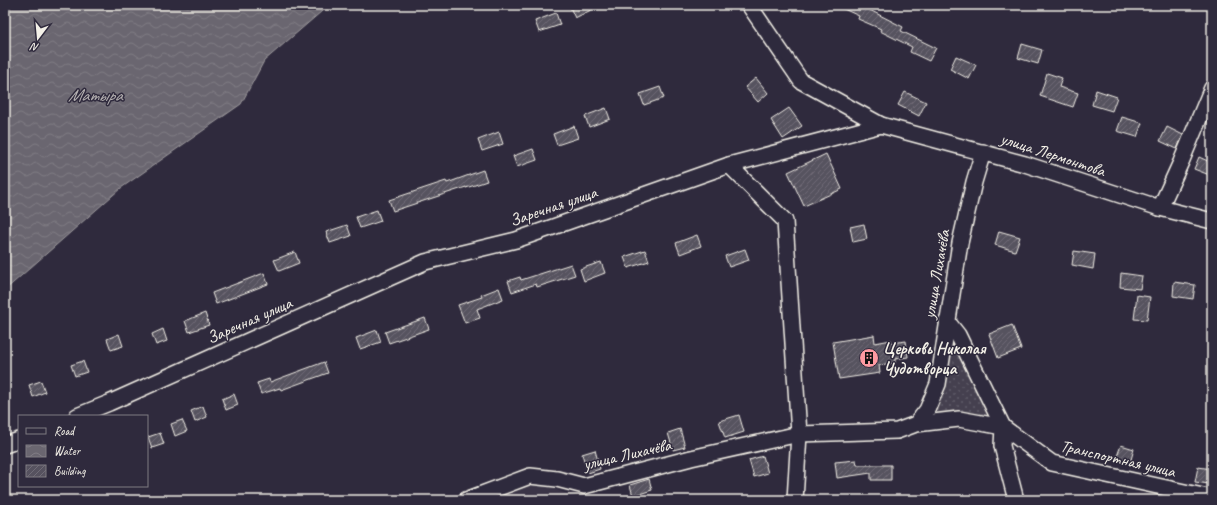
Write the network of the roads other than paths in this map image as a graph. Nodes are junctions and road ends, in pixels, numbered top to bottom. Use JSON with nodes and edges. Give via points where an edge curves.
{"nodes":[{"id":1,"x":749,"y":5,"type":"edge"},
{"id":2,"x":1212,"y":88,"type":"edge"},
{"id":3,"x":881,"y":124,"type":"junction"},
{"id":4,"x":983,"y":152,"type":"junction"},
{"id":5,"x":729,"y":165,"type":"junction"},
{"id":6,"x":1160,"y":208,"type":"junction"},
{"id":7,"x":1212,"y":221,"type":"edge"},
{"id":8,"x":947,"y":320,"type":"junction"},
{"id":9,"x":79,"y":415,"type":"edge"},
{"id":10,"x":916,"y":424,"type":"junction"},
{"id":11,"x":1003,"y":427,"type":"junction"},
{"id":12,"x":799,"y":434,"type":"junction"},
{"id":13,"x":18,"y":440,"type":"edge"},
{"id":14,"x":5,"y":446,"type":"edge"},
{"id":15,"x":1212,"y":498,"type":"edge"},
{"id":16,"x":466,"y":500,"type":"edge"},
{"id":17,"x":795,"y":500,"type":"edge"},
{"id":18,"x":1016,"y":500,"type":"edge"}],
"edges":[{"from":1,"to":3,"type":"street","via":[[801,81]]},
{"from":2,"to":6,"type":"street"},
{"from":3,"to":4,"type":"street","name":"улица Лермонтова"},
{"from":3,"to":5,"type":"street","name":"Заречная улица"},
{"from":4,"to":6,"type":"street","name":"улица Лермонтова"},
{"from":4,"to":8,"type":"street","name":"улица Лихачёва","via":[[960,243]]},
{"from":5,"to":9,"type":"street","name":"Заречная улица","via":[[516,240],[425,262]]},
{"from":5,"to":12,"type":"street","via":[[785,220]]},
{"from":6,"to":7,"type":"street","name":"улица Лермонтова"},
{"from":8,"to":10,"type":"street","name":"улица Лихачёва","via":[[938,384],[927,410]]},
{"from":8,"to":11,"type":"street","name":"Транспортная улица","via":[[958,335]]},
{"from":10,"to":11,"type":"street","name":"Транспортная улица","via":[[959,419]]},
{"from":10,"to":12,"type":"street","name":"улица Лихачёва","via":[[897,431]]},
{"from":11,"to":15,"type":"street","name":"Транспортная улица","via":[[1052,463]]},
{"from":11,"to":18,"type":"street","name":"Транспортная улица","via":[[1002,446]]},
{"from":12,"to":16,"type":"street","name":"улица Лихачёва","via":[[691,458],[584,486],[530,476]]},
{"from":12,"to":17,"type":"street"},
{"from":13,"to":14,"type":"street"}]}
